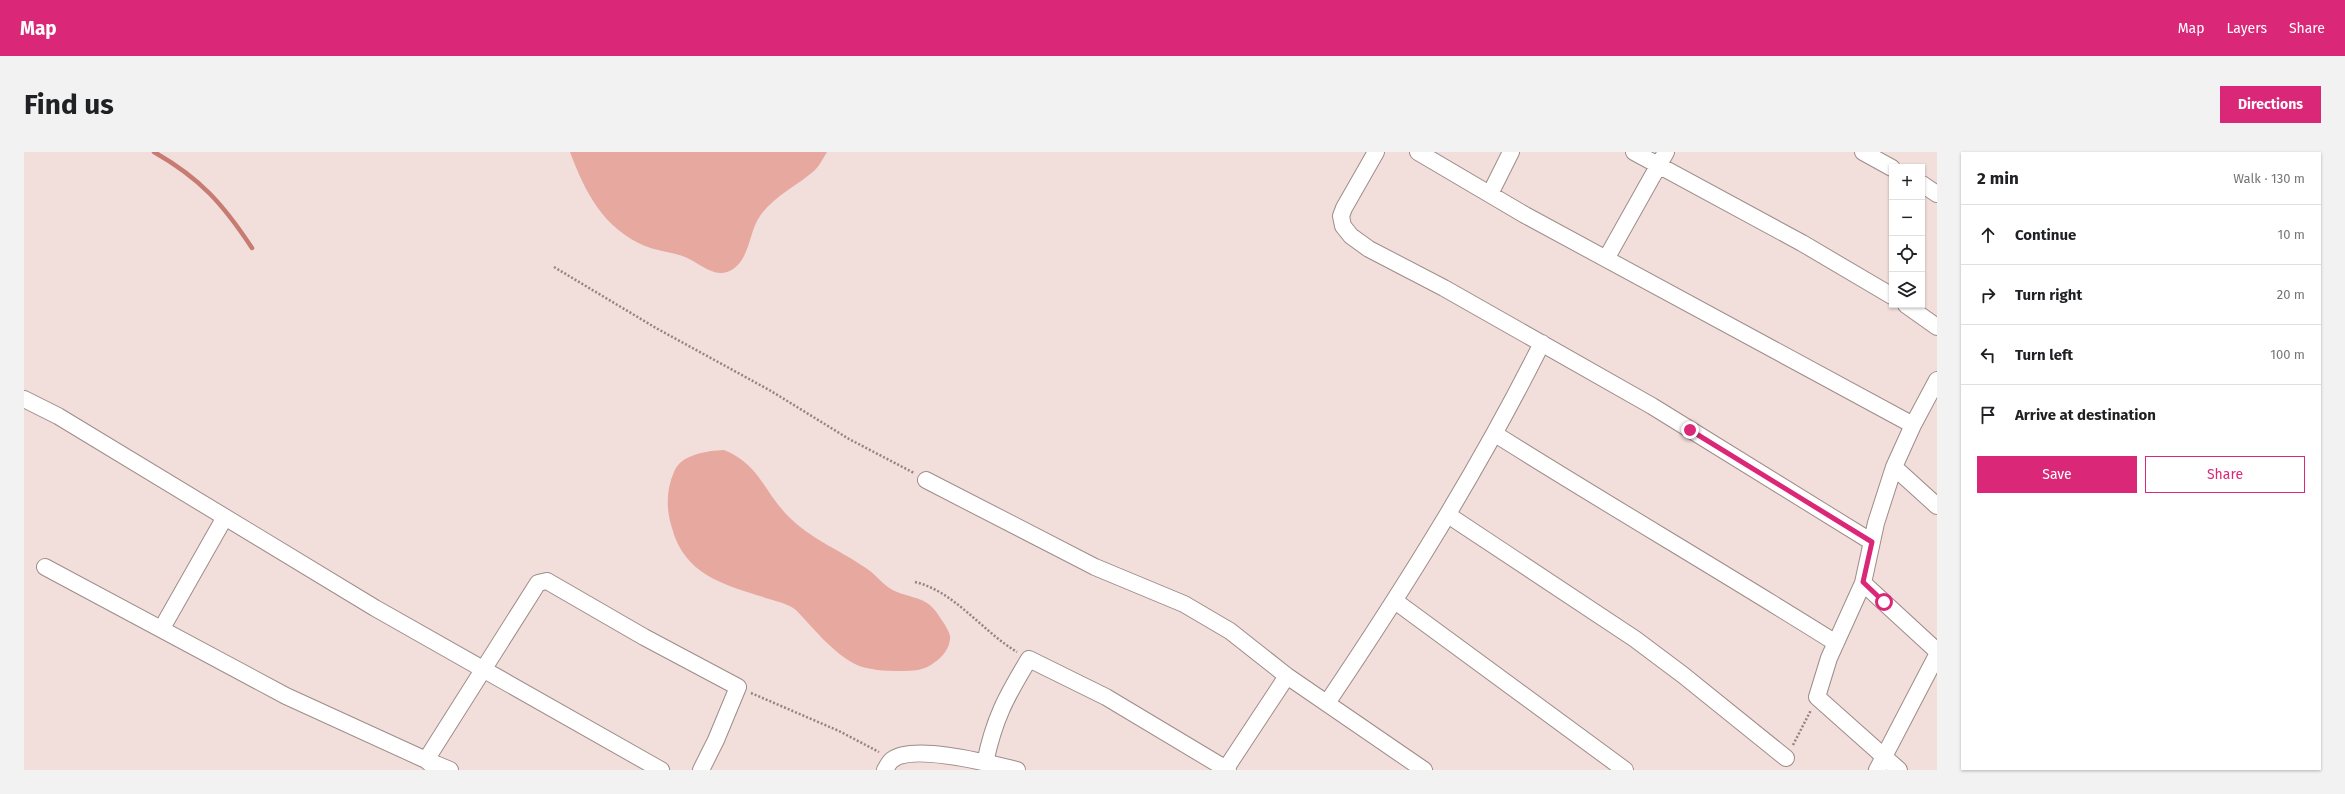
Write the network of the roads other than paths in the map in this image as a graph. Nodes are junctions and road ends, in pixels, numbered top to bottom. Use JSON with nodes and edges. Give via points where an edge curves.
{"nodes":[{"id":1,"x":1376,"y":152,"type":"edge"},
{"id":2,"x":1418,"y":152,"type":"edge"},
{"id":3,"x":1511,"y":152,"type":"edge"},
{"id":4,"x":1634,"y":152,"type":"edge"},
{"id":5,"x":1863,"y":152,"type":"edge"},
{"id":6,"x":1663,"y":158,"type":"edge"},
{"id":7,"x":1889,"y":166,"type":"edge"},
{"id":8,"x":1925,"y":186,"type":"edge"},
{"id":9,"x":1490,"y":194,"type":"junction"},
{"id":10,"x":1937,"y":194,"type":"edge"},
{"id":11,"x":1606,"y":259,"type":"junction"},
{"id":12,"x":1889,"y":294,"type":"edge"},
{"id":13,"x":1910,"y":308,"type":"edge"},
{"id":14,"x":1937,"y":327,"type":"edge"},
{"id":15,"x":1542,"y":343,"type":"junction"},
{"id":16,"x":1937,"y":380,"type":"edge"},
{"id":17,"x":24,"y":399,"type":"edge"},
{"id":18,"x":1913,"y":425,"type":"junction"},
{"id":19,"x":1495,"y":434,"type":"junction"},
{"id":20,"x":1894,"y":467,"type":"junction"},
{"id":21,"x":926,"y":480,"type":"road end"},
{"id":22,"x":1937,"y":506,"type":"edge"},
{"id":23,"x":1448,"y":515,"type":"junction"},
{"id":24,"x":225,"y":517,"type":"junction"},
{"id":25,"x":1872,"y":542,"type":"junction"},
{"id":26,"x":46,"y":566,"type":"dead end"},
{"id":27,"x":1863,"y":582,"type":"junction"},
{"id":28,"x":1395,"y":601,"type":"junction"},
{"id":29,"x":162,"y":628,"type":"junction"},
{"id":30,"x":1836,"y":643,"type":"junction"},
{"id":31,"x":1937,"y":651,"type":"edge"},
{"id":32,"x":1937,"y":655,"type":"edge"},
{"id":33,"x":483,"y":669,"type":"junction"},
{"id":34,"x":1287,"y":676,"type":"junction"},
{"id":35,"x":1327,"y":703,"type":"junction"},
{"id":36,"x":1786,"y":758,"type":"road end"},
{"id":37,"x":985,"y":763,"type":"junction"},
{"id":38,"x":1881,"y":763,"type":"edge"},
{"id":39,"x":431,"y":765,"type":"edge"},
{"id":40,"x":888,"y":765,"type":"edge"},
{"id":41,"x":1226,"y":769,"type":"edge"},
{"id":42,"x":450,"y":770,"type":"edge"},
{"id":43,"x":661,"y":770,"type":"edge"},
{"id":44,"x":701,"y":770,"type":"edge"},
{"id":45,"x":1018,"y":770,"type":"edge"},
{"id":46,"x":1424,"y":770,"type":"edge"},
{"id":47,"x":1626,"y":770,"type":"edge"},
{"id":48,"x":1899,"y":770,"type":"edge"}],
"edges":[{"from":1,"to":15,"type":"street","via":[[1341,216],[1343,226],[1351,236],[1369,249]]},
{"from":2,"to":9,"type":"street"},
{"from":3,"to":9,"type":"street"},
{"from":4,"to":6,"type":"street"},
{"from":5,"to":7,"type":"street"},
{"from":6,"to":11,"type":"street"},
{"from":6,"to":12,"type":"street"},
{"from":8,"to":10,"type":"street"},
{"from":9,"to":11,"type":"street"},
{"from":11,"to":18,"type":"street"},
{"from":13,"to":14,"type":"street"},
{"from":15,"to":19,"type":"street"},
{"from":15,"to":25,"type":"street","via":[[1652,406]]},
{"from":16,"to":18,"type":"street"},
{"from":17,"to":24,"type":"street","via":[[58,416]]},
{"from":18,"to":20,"type":"street"},
{"from":19,"to":23,"type":"street"},
{"from":19,"to":30,"type":"street","via":[[1633,521]]},
{"from":20,"to":22,"type":"street"},
{"from":20,"to":25,"type":"street"},
{"from":21,"to":34,"type":"street","via":[[1095,567],[1184,604],[1230,632]]},
{"from":23,"to":28,"type":"street"},
{"from":23,"to":36,"type":"street","via":[[1635,639],[1684,675]]},
{"from":24,"to":29,"type":"street"},
{"from":24,"to":33,"type":"street","via":[[375,608]]},
{"from":25,"to":27,"type":"street"},
{"from":26,"to":29,"type":"street"},
{"from":27,"to":30,"type":"street"},
{"from":27,"to":31,"type":"street"},
{"from":28,"to":35,"type":"street"},
{"from":28,"to":47,"type":"street"},
{"from":29,"to":39,"type":"street","via":[[286,696]]},
{"from":30,"to":38,"type":"street","via":[[1817,697]]},
{"from":32,"to":38,"type":"street"},
{"from":33,"to":39,"type":"street"},
{"from":33,"to":43,"type":"street"},
{"from":33,"to":44,"type":"street","via":[[538,583],[547,580],[644,637],[738,687]]},
{"from":34,"to":35,"type":"street"},
{"from":34,"to":41,"type":"street"},
{"from":35,"to":46,"type":"street"},
{"from":37,"to":40,"type":"street","via":[[939,754],[899,756]]},
{"from":37,"to":41,"type":"street","via":[[991,734],[1000,711],[1029,659],[1106,697]]},
{"from":37,"to":45,"type":"street"},
{"from":38,"to":48,"type":"street"},
{"from":39,"to":42,"type":"street"}]}
